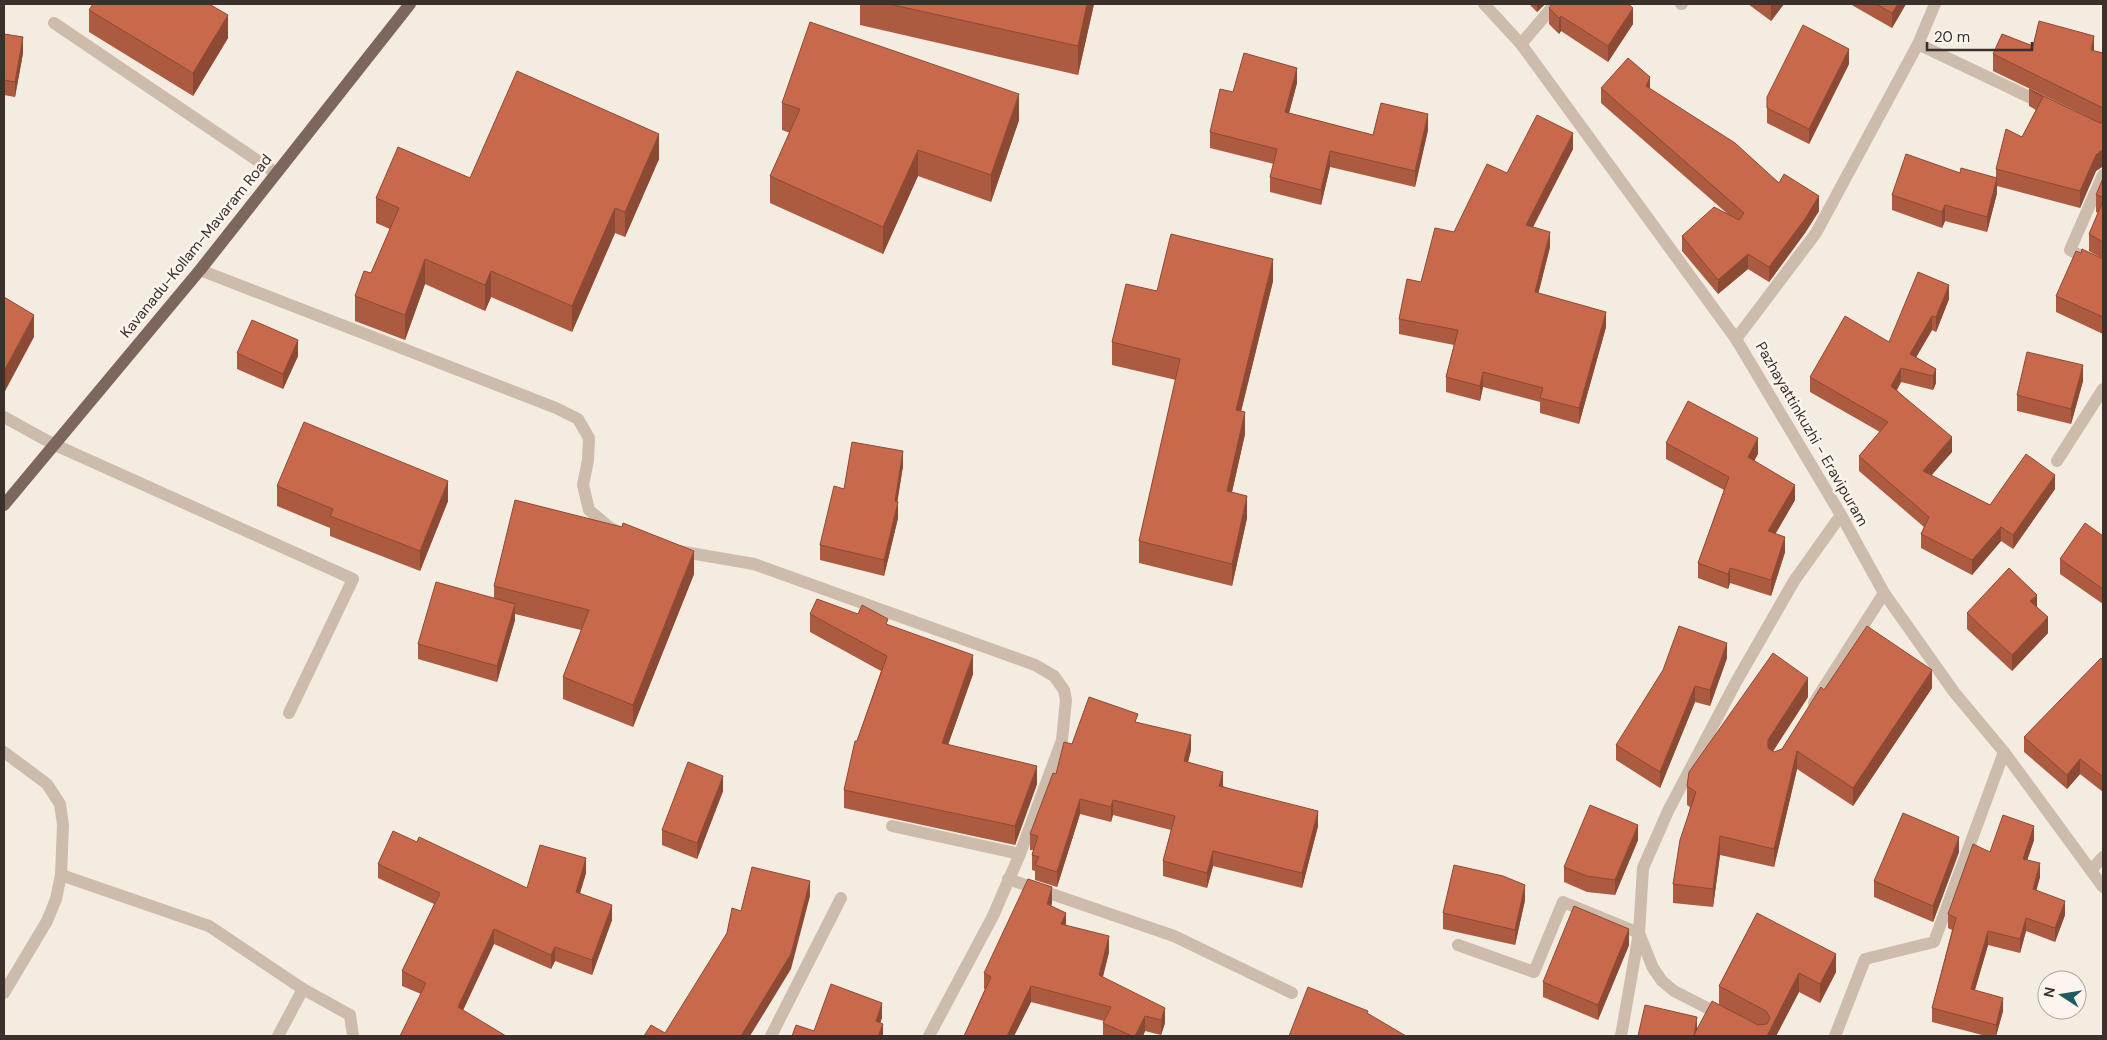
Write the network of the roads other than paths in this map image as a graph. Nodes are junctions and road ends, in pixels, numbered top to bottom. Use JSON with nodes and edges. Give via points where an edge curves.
{"nodes":[{"id":1,"x":410,"y":4,"type":"edge"},
{"id":2,"x":1484,"y":4,"type":"edge"},
{"id":3,"x":1555,"y":4,"type":"edge"},
{"id":4,"x":1936,"y":4,"type":"edge"},
{"id":5,"x":54,"y":23,"type":"dead end"},
{"id":6,"x":1521,"y":44,"type":"junction"},
{"id":7,"x":1918,"y":44,"type":"junction"},
{"id":8,"x":2059,"y":111,"type":"edge"},
{"id":9,"x":276,"y":173,"type":"junction"},
{"id":10,"x":2103,"y":175,"type":"edge"},
{"id":11,"x":2103,"y":268,"type":"edge"},
{"id":12,"x":200,"y":270,"type":"junction"},
{"id":13,"x":1736,"y":339,"type":"junction"},
{"id":14,"x":2103,"y":389,"type":"edge"},
{"id":15,"x":4,"y":417,"type":"edge"},
{"id":16,"x":52,"y":444,"type":"junction"},
{"id":17,"x":2057,"y":461,"type":"dead end"},
{"id":18,"x":4,"y":504,"type":"edge"},
{"id":19,"x":1841,"y":515,"type":"junction"},
{"id":20,"x":625,"y":534,"type":"edge"},
{"id":21,"x":668,"y":549,"type":"edge"},
{"id":22,"x":1884,"y":593,"type":"junction"},
{"id":23,"x":289,"y":713,"type":"dead end"},
{"id":24,"x":1806,"y":714,"type":"edge"},
{"id":25,"x":4,"y":752,"type":"edge"},
{"id":26,"x":2004,"y":752,"type":"junction"},
{"id":27,"x":892,"y":826,"type":"dead end"},
{"id":28,"x":1020,"y":854,"type":"junction"},
{"id":29,"x":2103,"y":858,"type":"edge"},
{"id":30,"x":2091,"y":870,"type":"junction"},
{"id":31,"x":61,"y":875,"type":"junction"},
{"id":32,"x":1008,"y":880,"type":"junction"},
{"id":33,"x":2103,"y":887,"type":"edge"},
{"id":34,"x":841,"y":898,"type":"dead end"},
{"id":35,"x":1639,"y":933,"type":"junction"},
{"id":36,"x":1458,"y":945,"type":"dead end"},
{"id":37,"x":303,"y":989,"type":"junction"},
{"id":38,"x":4,"y":993,"type":"edge"},
{"id":39,"x":1292,"y":993,"type":"dead end"},
{"id":40,"x":1736,"y":1023,"type":"edge"},
{"id":41,"x":278,"y":1036,"type":"edge"},
{"id":42,"x":353,"y":1036,"type":"edge"},
{"id":43,"x":771,"y":1036,"type":"edge"},
{"id":44,"x":929,"y":1036,"type":"edge"},
{"id":45,"x":1621,"y":1036,"type":"edge"},
{"id":46,"x":1835,"y":1036,"type":"edge"}],
"edges":[{"from":1,"to":9,"type":"main road","name":"Kavanadu-Kollam-Mavaram Road"},
{"from":2,"to":6,"type":"street","name":"Pazhayattinkuzhi - Eravipuram"},
{"from":3,"to":6,"type":"street"},
{"from":4,"to":7,"type":"street"},
{"from":5,"to":9,"type":"street"},
{"from":6,"to":13,"type":"street","name":"Pazhayattinkuzhi - Eravipuram"},
{"from":7,"to":8,"type":"street"},
{"from":7,"to":13,"type":"street","via":[[1816,233]]},
{"from":9,"to":12,"type":"main road","name":"Kavanadu-Kollam-Mavaram Road"},
{"from":10,"to":11,"type":"street","via":[[2070,250]]},
{"from":12,"to":16,"type":"main road","name":"Kavanadu-Kollam-Mavaram Road"},
{"from":12,"to":20,"type":"street","via":[[556,408],[578,420],[589,438],[583,485],[589,510],[609,527]]},
{"from":13,"to":19,"type":"street","name":"Pazhayattinkuzhi - Eravipuram"},
{"from":14,"to":17,"type":"street"},
{"from":15,"to":16,"type":"street"},
{"from":16,"to":18,"type":"main road","name":"Kavanadu-Kollam-Mavaram Road"},
{"from":16,"to":23,"type":"street","via":[[352,579]]},
{"from":19,"to":22,"type":"street","name":"Pazhayattinkuzhi - Eravipuram"},
{"from":19,"to":35,"type":"street","via":[[1794,581],[1668,811],[1643,868]]},
{"from":21,"to":28,"type":"street","via":[[754,564],[1035,665],[1054,676],[1064,690],[1066,700],[1062,740]]},
{"from":22,"to":24,"type":"street"},
{"from":22,"to":26,"type":"street","name":"Pazhayattinkuzhi - Eravipuram","via":[[1954,692]]},
{"from":25,"to":31,"type":"street","via":[[47,784],[60,804],[63,825]]},
{"from":26,"to":30,"type":"street","name":"Pazhayattinkuzhi - Eravipuram"},
{"from":26,"to":46,"type":"street","via":[[1934,942],[1865,959]]},
{"from":27,"to":28,"type":"street"},
{"from":28,"to":32,"type":"street"},
{"from":29,"to":30,"type":"street"},
{"from":30,"to":33,"type":"street","name":"Pazhayattinkuzhi - Eravipuram"},
{"from":31,"to":37,"type":"street","via":[[209,926]]},
{"from":31,"to":38,"type":"street","via":[[47,921]]},
{"from":32,"to":39,"type":"street","via":[[1174,936]]},
{"from":32,"to":44,"type":"street","via":[[993,916]]},
{"from":34,"to":43,"type":"street"},
{"from":35,"to":36,"type":"street","via":[[1563,902],[1534,972]]},
{"from":35,"to":40,"type":"street","via":[[1652,968],[1662,981],[1674,991]]},
{"from":35,"to":45,"type":"street"},
{"from":37,"to":41,"type":"street"},
{"from":37,"to":42,"type":"street","via":[[350,1015]]}]}
